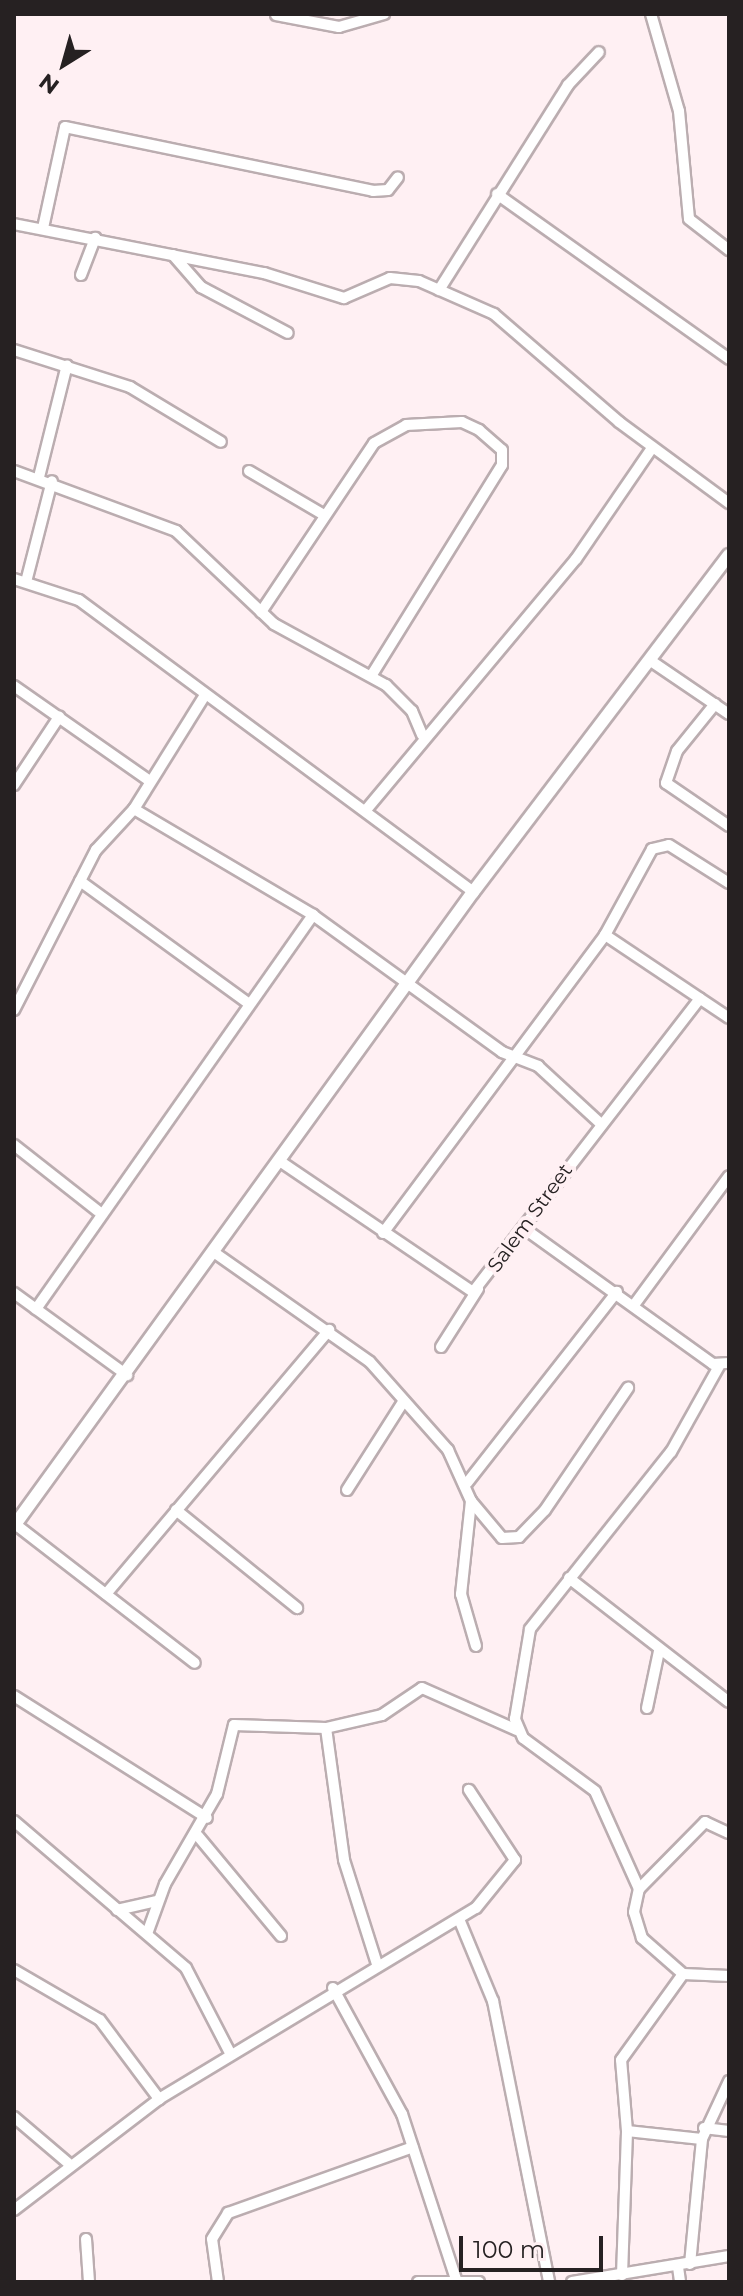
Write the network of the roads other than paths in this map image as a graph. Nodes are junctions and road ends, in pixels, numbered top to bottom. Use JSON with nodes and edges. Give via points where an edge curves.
{"nodes":[{"id":1,"x":384,"y":14,"type":"edge"},
{"id":2,"x":651,"y":14,"type":"edge"},
{"id":3,"x":276,"y":15,"type":"edge"},
{"id":4,"x":295,"y":16,"type":"edge"},
{"id":5,"x":599,"y":52,"type":"dead end"},
{"id":6,"x":398,"y":177,"type":"dead end"},
{"id":7,"x":497,"y":194,"type":"junction"},
{"id":8,"x":14,"y":224,"type":"edge"},
{"id":9,"x":43,"y":228,"type":"junction"},
{"id":10,"x":95,"y":238,"type":"junction"},
{"id":11,"x":729,"y":250,"type":"edge"},
{"id":12,"x":173,"y":255,"type":"junction"},
{"id":13,"x":81,"y":275,"type":"dead end"},
{"id":14,"x":439,"y":290,"type":"junction"},
{"id":15,"x":288,"y":333,"type":"dead end"},
{"id":16,"x":14,"y":350,"type":"edge"},
{"id":17,"x":729,"y":359,"type":"edge"},
{"id":18,"x":67,"y":365,"type":"junction"},
{"id":19,"x":221,"y":442,"type":"dead end"},
{"id":20,"x":652,"y":448,"type":"junction"},
{"id":21,"x":14,"y":471,"type":"edge"},
{"id":22,"x":249,"y":471,"type":"dead end"},
{"id":23,"x":39,"y":477,"type":"junction"},
{"id":24,"x":52,"y":481,"type":"junction"},
{"id":25,"x":729,"y":503,"type":"edge"},
{"id":26,"x":324,"y":515,"type":"junction"},
{"id":27,"x":729,"y":555,"type":"edge"},
{"id":28,"x":14,"y":579,"type":"edge"},
{"id":29,"x":26,"y":582,"type":"junction"},
{"id":30,"x":261,"y":612,"type":"junction"},
{"id":31,"x":651,"y":661,"type":"junction"},
{"id":32,"x":372,"y":675,"type":"junction"},
{"id":33,"x":14,"y":686,"type":"edge"},
{"id":34,"x":203,"y":698,"type":"junction"},
{"id":35,"x":715,"y":704,"type":"junction"},
{"id":36,"x":729,"y":714,"type":"edge"},
{"id":37,"x":59,"y":717,"type":"junction"},
{"id":38,"x":422,"y":735,"type":"junction"},
{"id":39,"x":147,"y":779,"type":"junction"},
{"id":40,"x":14,"y":785,"type":"edge"},
{"id":41,"x":134,"y":809,"type":"junction"},
{"id":42,"x":366,"y":810,"type":"junction"},
{"id":43,"x":729,"y":826,"type":"edge"},
{"id":44,"x":80,"y":881,"type":"junction"},
{"id":45,"x":729,"y":883,"type":"edge"},
{"id":46,"x":473,"y":892,"type":"junction"},
{"id":47,"x":313,"y":915,"type":"junction"},
{"id":48,"x":605,"y":935,"type":"junction"},
{"id":49,"x":407,"y":983,"type":"junction"},
{"id":50,"x":700,"y":998,"type":"junction"},
{"id":51,"x":248,"y":1003,"type":"junction"},
{"id":52,"x":14,"y":1010,"type":"edge"},
{"id":53,"x":729,"y":1018,"type":"edge"},
{"id":54,"x":511,"y":1055,"type":"junction"},
{"id":55,"x":599,"y":1122,"type":"junction"},
{"id":56,"x":14,"y":1145,"type":"edge"},
{"id":57,"x":281,"y":1162,"type":"junction"},
{"id":58,"x":729,"y":1176,"type":"edge"},
{"id":59,"x":98,"y":1211,"type":"junction"},
{"id":60,"x":525,"y":1229,"type":"junction"},
{"id":61,"x":383,"y":1233,"type":"junction"},
{"id":62,"x":215,"y":1253,"type":"junction"},
{"id":63,"x":479,"y":1288,"type":"junction"},
{"id":64,"x":617,"y":1292,"type":"junction"},
{"id":65,"x":14,"y":1293,"type":"edge"},
{"id":66,"x":634,"y":1305,"type":"junction"},
{"id":67,"x":36,"y":1309,"type":"junction"},
{"id":68,"x":329,"y":1330,"type":"junction"},
{"id":69,"x":441,"y":1347,"type":"dead end"},
{"id":70,"x":724,"y":1364,"type":"edge"},
{"id":71,"x":127,"y":1375,"type":"junction"},
{"id":72,"x":628,"y":1388,"type":"dead end"},
{"id":73,"x":403,"y":1402,"type":"junction"},
{"id":74,"x":467,"y":1483,"type":"junction"},
{"id":75,"x":347,"y":1490,"type":"dead end"},
{"id":76,"x":471,"y":1501,"type":"junction"},
{"id":77,"x":176,"y":1510,"type":"junction"},
{"id":78,"x":14,"y":1525,"type":"edge"},
{"id":79,"x":569,"y":1578,"type":"junction"},
{"id":80,"x":106,"y":1594,"type":"junction"},
{"id":81,"x":297,"y":1608,"type":"dead end"},
{"id":82,"x":476,"y":1646,"type":"dead end"},
{"id":83,"x":659,"y":1651,"type":"junction"},
{"id":84,"x":195,"y":1663,"type":"dead end"},
{"id":85,"x":14,"y":1696,"type":"edge"},
{"id":86,"x":729,"y":1702,"type":"edge"},
{"id":87,"x":647,"y":1708,"type":"dead end"},
{"id":88,"x":326,"y":1728,"type":"junction"},
{"id":89,"x":517,"y":1730,"type":"junction"},
{"id":90,"x":469,"y":1790,"type":"dead end"},
{"id":91,"x":207,"y":1818,"type":"junction"},
{"id":92,"x":14,"y":1821,"type":"edge"},
{"id":93,"x":729,"y":1833,"type":"edge"},
{"id":94,"x":198,"y":1836,"type":"junction"},
{"id":95,"x":639,"y":1889,"type":"junction"},
{"id":96,"x":157,"y":1901,"type":"junction"},
{"id":97,"x":117,"y":1910,"type":"junction"},
{"id":98,"x":459,"y":1919,"type":"junction"},
{"id":99,"x":148,"y":1931,"type":"junction"},
{"id":100,"x":281,"y":1936,"type":"dead end"},
{"id":101,"x":377,"y":1964,"type":"junction"},
{"id":102,"x":14,"y":1970,"type":"edge"},
{"id":103,"x":683,"y":1974,"type":"junction"},
{"id":104,"x":729,"y":1976,"type":"edge"},
{"id":105,"x":333,"y":1988,"type":"junction"},
{"id":106,"x":230,"y":2053,"type":"junction"},
{"id":107,"x":729,"y":2081,"type":"edge"},
{"id":108,"x":159,"y":2099,"type":"junction"},
{"id":109,"x":14,"y":2117,"type":"edge"},
{"id":110,"x":627,"y":2131,"type":"junction"},
{"id":111,"x":729,"y":2131,"type":"edge"},
{"id":112,"x":703,"y":2134,"type":"junction"},
{"id":113,"x":413,"y":2147,"type":"junction"},
{"id":114,"x":68,"y":2163,"type":"junction"},
{"id":115,"x":14,"y":2210,"type":"edge"},
{"id":116,"x":86,"y":2239,"type":"dead end"},
{"id":117,"x":729,"y":2256,"type":"edge"},
{"id":118,"x":690,"y":2264,"type":"junction"},
{"id":119,"x":678,"y":2267,"type":"junction"},
{"id":120,"x":622,"y":2275,"type":"junction"},
{"id":121,"x":456,"y":2279,"type":"junction"},
{"id":122,"x":89,"y":2282,"type":"edge"},
{"id":123,"x":218,"y":2282,"type":"edge"},
{"id":124,"x":418,"y":2282,"type":"edge"},
{"id":125,"x":479,"y":2282,"type":"edge"},
{"id":126,"x":549,"y":2282,"type":"edge"},
{"id":127,"x":572,"y":2282,"type":"edge"},
{"id":128,"x":680,"y":2282,"type":"edge"}],
"edges":[{"from":1,"to":4,"type":"street","via":[[339,27]]},
{"from":2,"to":11,"type":"street","via":[[679,111],[689,219]]},
{"from":3,"to":4,"type":"street"},
{"from":5,"to":7,"type":"street","via":[[568,85]]},
{"from":6,"to":9,"type":"street","via":[[388,190],[373,191],[65,127]]},
{"from":7,"to":14,"type":"street"},
{"from":7,"to":17,"type":"street"},
{"from":8,"to":9,"type":"street"},
{"from":9,"to":10,"type":"street"},
{"from":10,"to":12,"type":"street"},
{"from":10,"to":13,"type":"street"},
{"from":12,"to":14,"type":"street","via":[[344,298],[390,278]]},
{"from":12,"to":15,"type":"street","via":[[201,287]]},
{"from":14,"to":20,"type":"street","via":[[494,314]]},
{"from":16,"to":18,"type":"street"},
{"from":18,"to":19,"type":"street","via":[[130,387]]},
{"from":18,"to":23,"type":"street"},
{"from":20,"to":25,"type":"street"},
{"from":20,"to":38,"type":"street","via":[[576,559]]},
{"from":21,"to":23,"type":"street"},
{"from":22,"to":26,"type":"street"},
{"from":23,"to":24,"type":"street"},
{"from":24,"to":29,"type":"street"},
{"from":24,"to":30,"type":"street","via":[[176,531]]},
{"from":26,"to":30,"type":"street"},
{"from":26,"to":32,"type":"street","via":[[389,431],[462,422],[502,450],[486,499]]},
{"from":27,"to":31,"type":"street"},
{"from":28,"to":29,"type":"street"},
{"from":29,"to":34,"type":"street","via":[[79,600]]},
{"from":30,"to":32,"type":"street"},
{"from":31,"to":35,"type":"street"},
{"from":31,"to":46,"type":"street"},
{"from":32,"to":38,"type":"street","via":[[412,711]]},
{"from":33,"to":37,"type":"street"},
{"from":34,"to":39,"type":"street"},
{"from":34,"to":42,"type":"street"},
{"from":35,"to":36,"type":"street"},
{"from":35,"to":43,"type":"street","via":[[677,751],[666,783]]},
{"from":37,"to":39,"type":"street"},
{"from":37,"to":40,"type":"street"},
{"from":38,"to":42,"type":"street"},
{"from":39,"to":41,"type":"street"},
{"from":41,"to":44,"type":"street","via":[[96,850]]},
{"from":41,"to":47,"type":"street"},
{"from":42,"to":46,"type":"street"},
{"from":44,"to":51,"type":"street"},
{"from":44,"to":52,"type":"street"},
{"from":45,"to":48,"type":"street","via":[[658,844]]},
{"from":46,"to":49,"type":"street"},
{"from":47,"to":49,"type":"street"},
{"from":47,"to":51,"type":"street"},
{"from":48,"to":50,"type":"street"},
{"from":48,"to":54,"type":"street"},
{"from":49,"to":54,"type":"street"},
{"from":49,"to":57,"type":"street"},
{"from":50,"to":53,"type":"street"},
{"from":50,"to":55,"type":"street","name":"Salem Street"},
{"from":51,"to":59,"type":"street"},
{"from":54,"to":55,"type":"street","via":[[551,1076]]},
{"from":54,"to":61,"type":"street"},
{"from":55,"to":60,"type":"street","name":"Salem Street"},
{"from":56,"to":59,"type":"street"},
{"from":57,"to":61,"type":"street","name":"Salem Street"},
{"from":57,"to":62,"type":"street"},
{"from":58,"to":66,"type":"street"},
{"from":59,"to":67,"type":"street"},
{"from":60,"to":63,"type":"street","name":"Salem Street"},
{"from":60,"to":64,"type":"street"},
{"from":61,"to":63,"type":"street","name":"Salem Street","via":[[468,1291]]},
{"from":62,"to":68,"type":"street"},
{"from":62,"to":71,"type":"street"},
{"from":63,"to":69,"type":"street"},
{"from":64,"to":66,"type":"street"},
{"from":64,"to":74,"type":"street"},
{"from":65,"to":67,"type":"street"},
{"from":66,"to":70,"type":"street"},
{"from":67,"to":71,"type":"street"},
{"from":68,"to":73,"type":"street","via":[[370,1362]]},
{"from":68,"to":77,"type":"street"},
{"from":70,"to":79,"type":"street","via":[[671,1452]]},
{"from":71,"to":78,"type":"street"},
{"from":72,"to":76,"type":"street","via":[[593,1448],[519,1537],[490,1529]]},
{"from":73,"to":74,"type":"street","via":[[428,1423]]},
{"from":73,"to":75,"type":"street"},
{"from":74,"to":76,"type":"street"},
{"from":76,"to":82,"type":"street","via":[[461,1594]]},
{"from":77,"to":80,"type":"street"},
{"from":77,"to":81,"type":"street"},
{"from":78,"to":80,"type":"street"},
{"from":79,"to":83,"type":"street"},
{"from":79,"to":89,"type":"street","via":[[525,1637]]},
{"from":80,"to":84,"type":"street"},
{"from":83,"to":86,"type":"street","via":[[683,1660]]},
{"from":83,"to":87,"type":"street"},
{"from":85,"to":91,"type":"street"},
{"from":88,"to":89,"type":"street","via":[[382,1715],[422,1688]]},
{"from":88,"to":91,"type":"street","via":[[234,1725]]},
{"from":88,"to":101,"type":"street","via":[[346,1871]]},
{"from":89,"to":95,"type":"street","via":[[595,1791]]},
{"from":90,"to":98,"type":"street","via":[[515,1860]]},
{"from":91,"to":94,"type":"street"},
{"from":92,"to":97,"type":"street"},
{"from":93,"to":95,"type":"street","via":[[705,1822]]},
{"from":94,"to":96,"type":"street"},
{"from":94,"to":100,"type":"street"},
{"from":95,"to":103,"type":"street","via":[[634,1912],[642,1938]]},
{"from":96,"to":97,"type":"street"},
{"from":96,"to":99,"type":"street"},
{"from":97,"to":99,"type":"street"},
{"from":98,"to":101,"type":"street"},
{"from":98,"to":126,"type":"street","via":[[493,2001]]},
{"from":99,"to":106,"type":"street","via":[[186,1968]]},
{"from":101,"to":105,"type":"street"},
{"from":102,"to":108,"type":"street","via":[[100,2020]]},
{"from":103,"to":104,"type":"street"},
{"from":103,"to":110,"type":"street","via":[[621,2060]]},
{"from":105,"to":106,"type":"street"},
{"from":105,"to":113,"type":"street"},
{"from":106,"to":108,"type":"street"},
{"from":107,"to":112,"type":"street"},
{"from":108,"to":114,"type":"street"},
{"from":109,"to":114,"type":"street"},
{"from":110,"to":112,"type":"street"},
{"from":110,"to":120,"type":"street"},
{"from":111,"to":112,"type":"street"},
{"from":112,"to":118,"type":"street"},
{"from":113,"to":121,"type":"street"},
{"from":113,"to":123,"type":"street","via":[[228,2213],[212,2239]]},
{"from":114,"to":115,"type":"street"},
{"from":116,"to":122,"type":"street"},
{"from":117,"to":118,"type":"street"},
{"from":118,"to":119,"type":"street"},
{"from":119,"to":120,"type":"street"},
{"from":119,"to":128,"type":"street"},
{"from":120,"to":127,"type":"street"},
{"from":121,"to":124,"type":"street"},
{"from":121,"to":125,"type":"street"}]}
